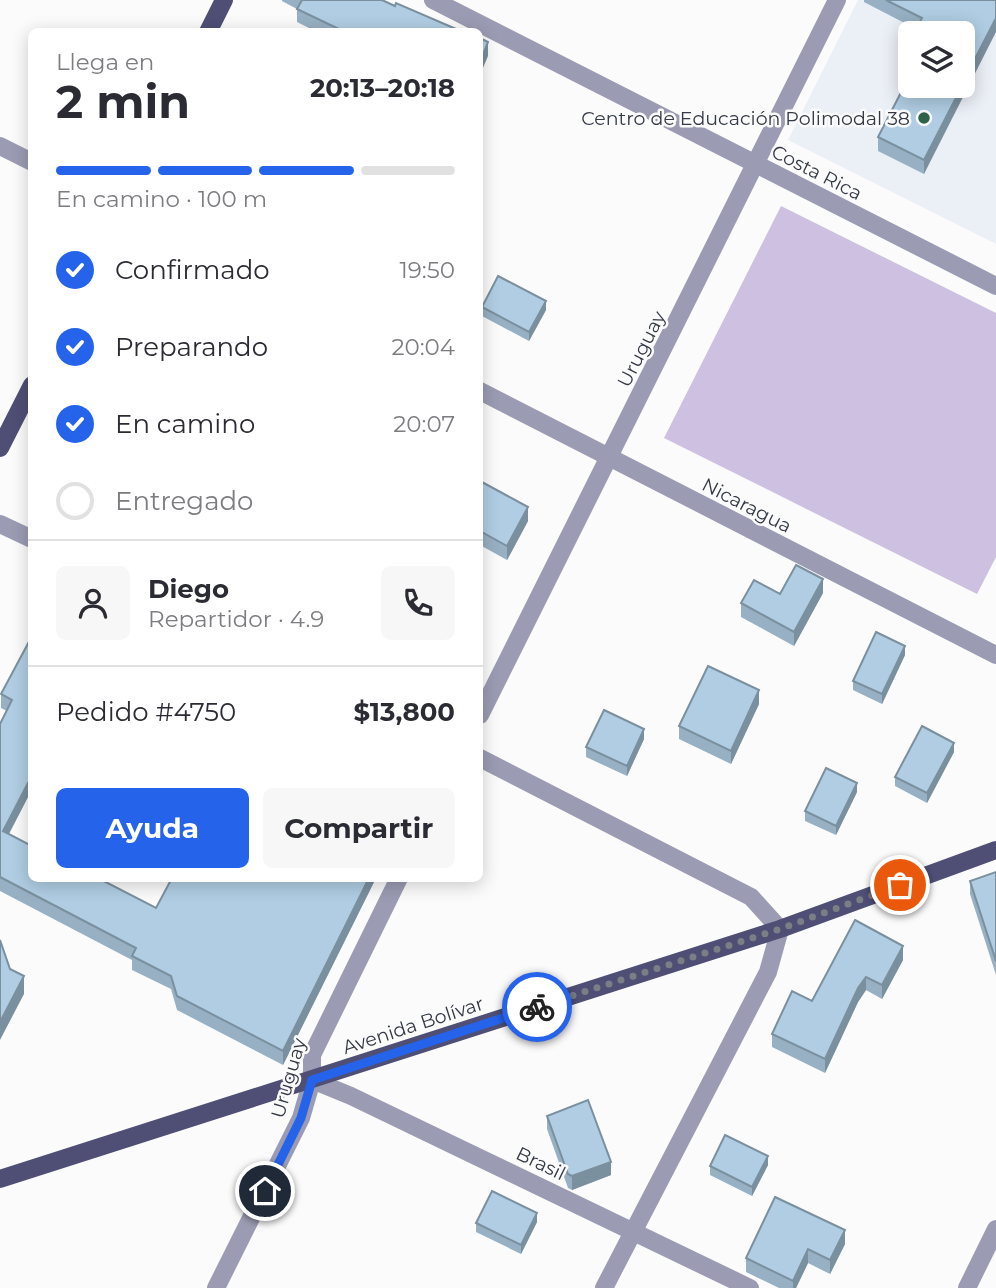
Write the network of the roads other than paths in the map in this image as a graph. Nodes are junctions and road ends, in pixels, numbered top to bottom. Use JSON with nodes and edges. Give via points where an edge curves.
{"nodes":[{"id":1,"x":224,"y":0,"type":"edge"},
{"id":2,"x":433,"y":0,"type":"edge"},
{"id":3,"x":837,"y":0,"type":"edge"},
{"id":4,"x":210,"y":28,"type":"edge"},
{"id":5,"x":0,"y":146,"type":"edge"},
{"id":6,"x":28,"y":160,"type":"edge"},
{"id":7,"x":756,"y":165,"type":"junction"},
{"id":8,"x":996,"y":286,"type":"edge"},
{"id":9,"x":28,"y":393,"type":"edge"},
{"id":10,"x":483,"y":393,"type":"edge"},
{"id":11,"x":0,"y":448,"type":"edge"},
{"id":12,"x":607,"y":457,"type":"junction"},
{"id":13,"x":0,"y":524,"type":"edge"},
{"id":14,"x":28,"y":537,"type":"edge"},
{"id":15,"x":996,"y":655,"type":"edge"},
{"id":16,"x":483,"y":709,"type":"edge"},
{"id":17,"x":483,"y":760,"type":"edge"},
{"id":18,"x":996,"y":850,"type":"edge"},
{"id":19,"x":397,"y":882,"type":"edge"},
{"id":20,"x":780,"y":929,"type":"junction"},
{"id":21,"x":312,"y":1080,"type":"junction"},
{"id":22,"x":0,"y":1179,"type":"edge"},
{"id":23,"x":996,"y":1229,"type":"edge"},
{"id":24,"x":634,"y":1231,"type":"junction"},
{"id":25,"x":216,"y":1288,"type":"edge"},
{"id":26,"x":604,"y":1288,"type":"edge"},
{"id":27,"x":750,"y":1288,"type":"edge"},
{"id":28,"x":967,"y":1288,"type":"edge"}],
"edges":[{"from":1,"to":4,"type":"main road"},
{"from":2,"to":7,"type":"street","name":"Costa Rica"},
{"from":3,"to":7,"type":"street","name":"Uruguay"},
{"from":5,"to":6,"type":"street"},
{"from":7,"to":8,"type":"street","name":"Costa Rica"},
{"from":7,"to":12,"type":"street","name":"Uruguay"},
{"from":9,"to":11,"type":"main road"},
{"from":10,"to":12,"type":"street","name":"Nicaragua"},
{"from":12,"to":15,"type":"street","name":"Nicaragua"},
{"from":12,"to":16,"type":"street","name":"Uruguay"},
{"from":13,"to":14,"type":"street"},
{"from":17,"to":20,"type":"street","via":[[751,897]]},
{"from":18,"to":20,"type":"main road","name":"Avenida Bolívar"},
{"from":19,"to":21,"type":"street","name":"Uruguay","via":[[312,1055]]},
{"from":20,"to":21,"type":"main road","name":"Avenida Bolívar"},
{"from":20,"to":24,"type":"street","via":[[768,972]]},
{"from":21,"to":22,"type":"main road","name":"Avenida Bolívar"},
{"from":21,"to":24,"type":"street","name":"Brasil"},
{"from":21,"to":25,"type":"street","name":"Uruguay","via":[[301,1118]]},
{"from":23,"to":28,"type":"street"},
{"from":24,"to":26,"type":"street"},
{"from":24,"to":27,"type":"street","name":"Brasil"}]}
